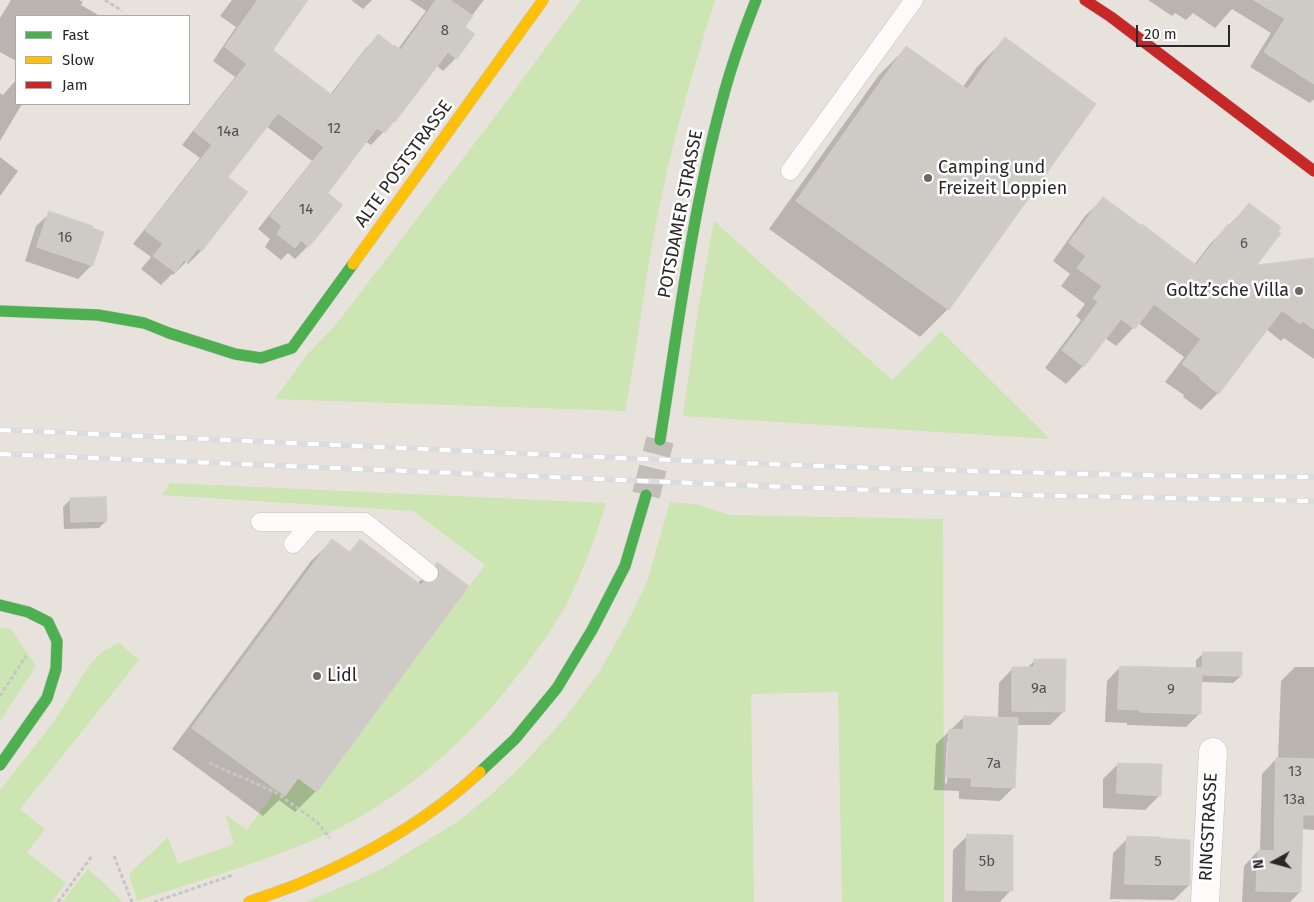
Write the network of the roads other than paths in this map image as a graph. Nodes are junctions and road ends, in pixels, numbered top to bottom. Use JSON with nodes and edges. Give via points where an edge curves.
{"nodes":[{"id":1,"x":543,"y":0,"type":"edge"},
{"id":2,"x":756,"y":0,"type":"edge"},
{"id":3,"x":914,"y":0,"type":"edge"},
{"id":4,"x":1084,"y":0,"type":"edge"},
{"id":5,"x":790,"y":171,"type":"dead end"},
{"id":6,"x":1314,"y":172,"type":"edge"},
{"id":7,"x":0,"y":311,"type":"edge"},
{"id":8,"x":660,"y":440,"type":"tunnel mouth"},
{"id":9,"x":646,"y":495,"type":"tunnel mouth"},
{"id":10,"x":260,"y":522,"type":"dead end"},
{"id":11,"x":312,"y":522,"type":"junction"},
{"id":12,"x":293,"y":544,"type":"dead end"},
{"id":13,"x":429,"y":573,"type":"dead end"},
{"id":14,"x":0,"y":605,"type":"edge"},
{"id":15,"x":1213,"y":752,"type":"dead end"},
{"id":16,"x":0,"y":765,"type":"edge"},
{"id":17,"x":249,"y":902,"type":"edge"},
{"id":18,"x":1205,"y":902,"type":"edge"}],
"edges":[{"from":1,"to":7,"type":"street","name":"ALTE POSTSTRASSE","via":[[292,348],[262,358],[235,354],[144,323],[98,315]]},
{"from":2,"to":8,"type":"street","name":"POTSDAMER STRASSE","via":[[731,70],[708,158]]},
{"from":3,"to":5,"type":"lane"},
{"from":4,"to":6,"type":"street"},
{"from":9,"to":17,"type":"street","via":[[625,566],[592,630],[557,688],[515,739],[466,785],[410,827],[360,856]]},
{"from":10,"to":11,"type":"lane"},
{"from":11,"to":12,"type":"lane"},
{"from":11,"to":13,"type":"lane","via":[[366,522]]},
{"from":14,"to":16,"type":"street","via":[[28,612],[48,622],[58,641],[56,669],[47,698]]},
{"from":15,"to":18,"type":"street","name":"RINGSTRASSE"}]}
